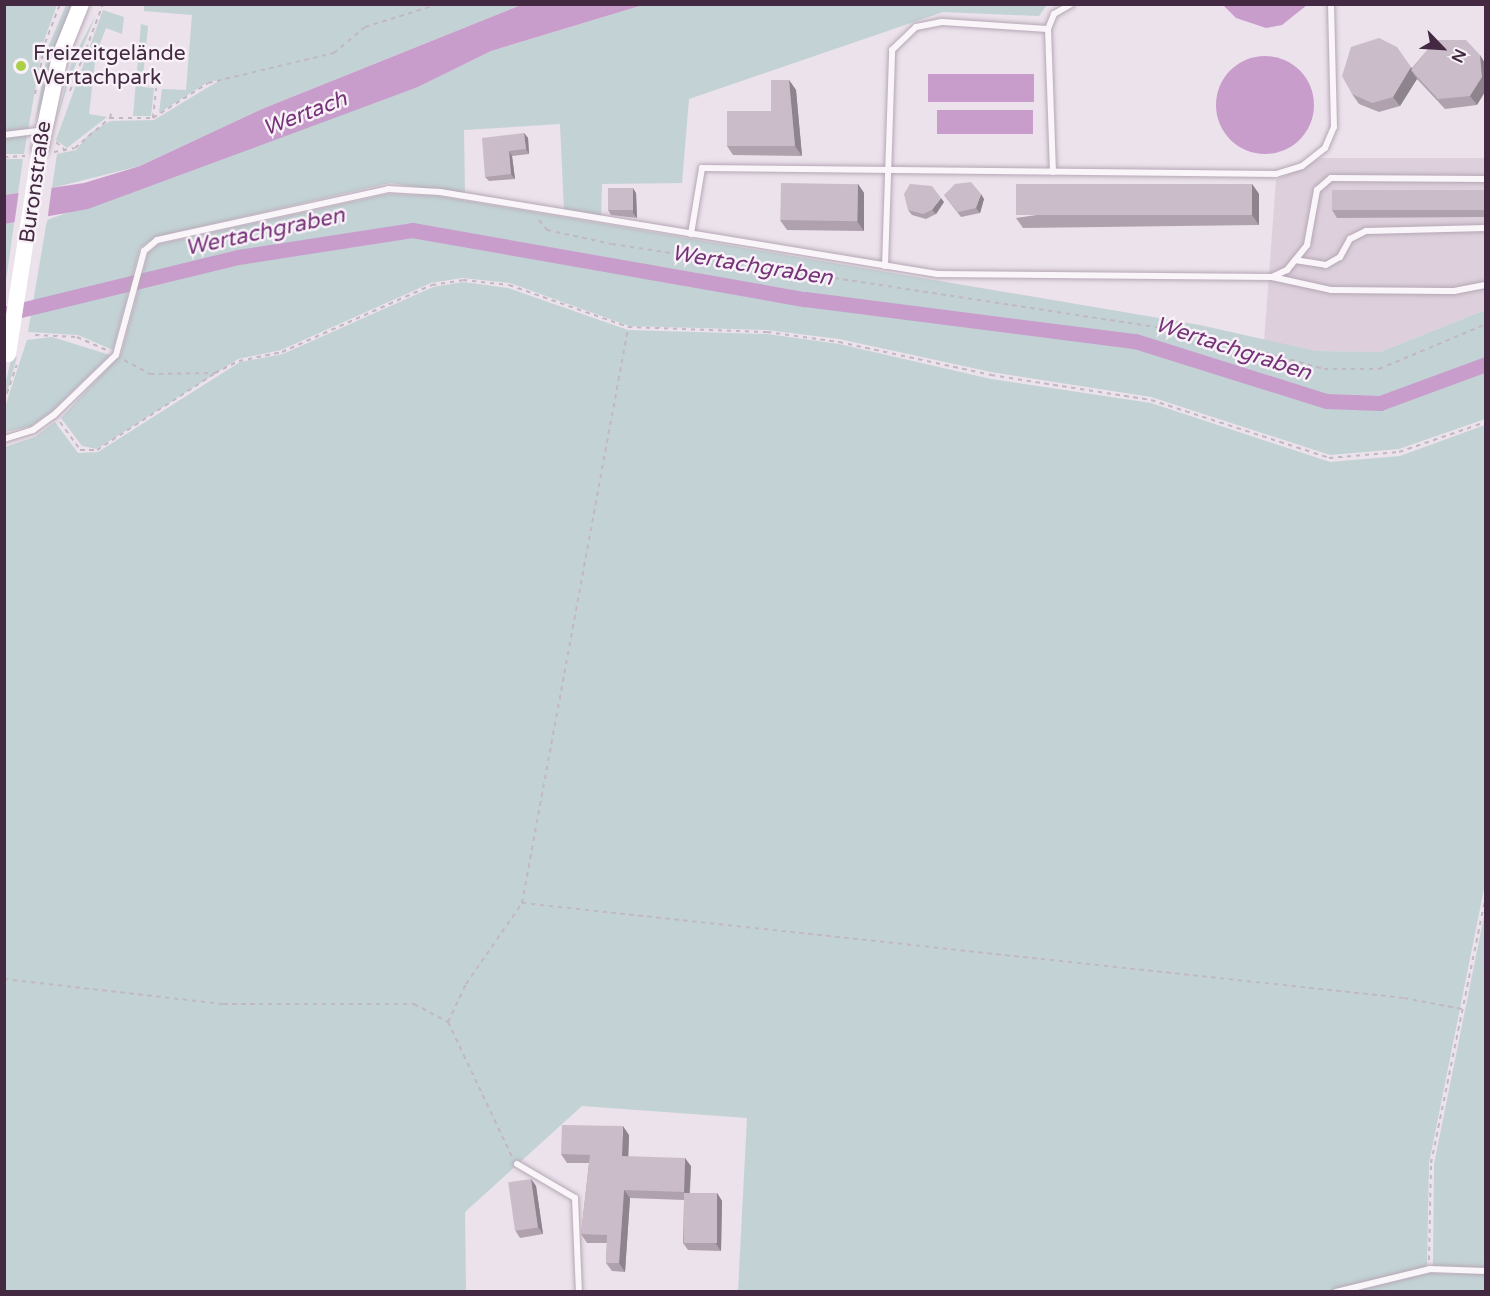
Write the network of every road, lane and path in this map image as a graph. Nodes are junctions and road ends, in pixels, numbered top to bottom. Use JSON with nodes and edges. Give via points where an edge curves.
{"nodes":[{"id":1,"x":81,"y":4,"type":"edge"},
{"id":2,"x":103,"y":4,"type":"edge"},
{"id":3,"x":439,"y":4,"type":"edge"},
{"id":4,"x":1071,"y":4,"type":"edge"},
{"id":5,"x":1331,"y":4,"type":"edge"},
{"id":6,"x":1047,"y":29,"type":"junction"},
{"id":7,"x":156,"y":88,"type":"dead end"},
{"id":8,"x":66,"y":102,"type":"dead end"},
{"id":9,"x":112,"y":110,"type":"dead end"},
{"id":10,"x":110,"y":118,"type":"junction"},
{"id":11,"x":153,"y":118,"type":"junction"},
{"id":12,"x":49,"y":131,"type":"junction"},
{"id":13,"x":4,"y":135,"type":"edge"},
{"id":14,"x":59,"y":142,"type":"dead end"},
{"id":15,"x":46,"y":149,"type":"junction"},
{"id":16,"x":889,"y":167,"type":"junction"},
{"id":17,"x":1053,"y":172,"type":"junction"},
{"id":18,"x":1485,"y":179,"type":"edge"},
{"id":19,"x":531,"y":211,"type":"junction"},
{"id":20,"x":1485,"y":228,"type":"edge"},
{"id":21,"x":691,"y":234,"type":"junction"},
{"id":22,"x":1295,"y":260,"type":"junction"},
{"id":23,"x":885,"y":266,"type":"junction"},
{"id":24,"x":1272,"y":278,"type":"junction"},
{"id":25,"x":1485,"y":285,"type":"edge"},
{"id":26,"x":1485,"y":324,"type":"edge"},
{"id":27,"x":628,"y":327,"type":"junction"},
{"id":28,"x":35,"y":335,"type":"dead end"},
{"id":29,"x":116,"y":355,"type":"junction"},
{"id":30,"x":10,"y":359,"type":"edge"},
{"id":31,"x":215,"y":373,"type":"junction"},
{"id":32,"x":4,"y":402,"type":"edge"},
{"id":33,"x":54,"y":415,"type":"junction"},
{"id":34,"x":1485,"y":422,"type":"edge"},
{"id":35,"x":4,"y":439,"type":"edge"},
{"id":36,"x":1485,"y":896,"type":"edge"},
{"id":37,"x":522,"y":903,"type":"junction"},
{"id":38,"x":4,"y":979,"type":"edge"},
{"id":39,"x":1462,"y":1009,"type":"junction"},
{"id":40,"x":448,"y":1022,"type":"junction"},
{"id":41,"x":517,"y":1164,"type":"joint"},
{"id":42,"x":1430,"y":1269,"type":"junction"},
{"id":43,"x":1485,"y":1271,"type":"edge"},
{"id":44,"x":579,"y":1292,"type":"edge"},
{"id":45,"x":1336,"y":1292,"type":"edge"}],
"edges":[{"from":1,"to":12,"type":"street","name":"Buronstraße","via":[[60,56]]},
{"from":2,"to":8,"type":"path"},
{"from":3,"to":11,"type":"path","via":[[365,27],[334,53],[208,83]]},
{"from":4,"to":6,"type":"lane","via":[[1054,14]]},
{"from":5,"to":17,"type":"lane","via":[[1334,127],[1314,160],[1276,174]]},
{"from":6,"to":16,"type":"lane","via":[[942,22],[904,35],[892,50],[888,72]]},
{"from":6,"to":17,"type":"lane"},
{"from":7,"to":11,"type":"path"},
{"from":9,"to":10,"type":"path"},
{"from":10,"to":11,"type":"path"},
{"from":10,"to":14,"type":"path","via":[[75,148],[66,150]]},
{"from":12,"to":13,"type":"lane"},
{"from":12,"to":15,"type":"street","name":"Buronstraße"},
{"from":12,"to":15,"type":"path"},
{"from":15,"to":30,"type":"street","name":"Buronstraße","bridge":true},
{"from":16,"to":17,"type":"lane"},
{"from":16,"to":21,"type":"lane","via":[[702,168]]},
{"from":16,"to":23,"type":"lane"},
{"from":18,"to":22,"type":"lane","via":[[1331,178],[1317,190],[1307,245]]},
{"from":19,"to":21,"type":"lane"},
{"from":19,"to":26,"type":"path","via":[[548,230],[612,244],[699,253],[1195,333],[1323,369],[1379,369]]},
{"from":19,"to":29,"type":"lane","via":[[412,189],[344,195],[157,240],[144,251],[134,301]]},
{"from":20,"to":22,"type":"lane","via":[[1366,231],[1350,239],[1340,257],[1326,265]]},
{"from":21,"to":23,"type":"lane"},
{"from":22,"to":24,"type":"lane"},
{"from":23,"to":24,"type":"lane","via":[[979,276]]},
{"from":24,"to":25,"type":"lane","via":[[1331,290],[1455,291]]},
{"from":27,"to":31,"type":"path","via":[[509,285],[463,280],[432,285],[282,352],[239,361]]},
{"from":27,"to":34,"type":"path","via":[[767,332],[839,342],[991,375],[1151,400],[1329,458],[1399,452]]},
{"from":27,"to":37,"type":"path"},
{"from":28,"to":29,"type":"path","via":[[77,337]]},
{"from":29,"to":31,"type":"path","via":[[150,374]]},
{"from":29,"to":33,"type":"lane"},
{"from":30,"to":32,"type":"path"},
{"from":31,"to":33,"type":"path","via":[[97,450],[80,450]]},
{"from":33,"to":35,"type":"lane","via":[[33,430]]},
{"from":36,"to":39,"type":"path"},
{"from":37,"to":39,"type":"path","via":[[1404,998]]},
{"from":37,"to":40,"type":"path","via":[[466,984]]},
{"from":38,"to":40,"type":"path","via":[[223,1004],[414,1004]]},
{"from":39,"to":42,"type":"path","via":[[1431,1163]]},
{"from":40,"to":41,"type":"path"},
{"from":41,"to":44,"type":"lane","via":[[575,1198]]},
{"from":42,"to":43,"type":"lane"},
{"from":42,"to":45,"type":"lane"}]}
